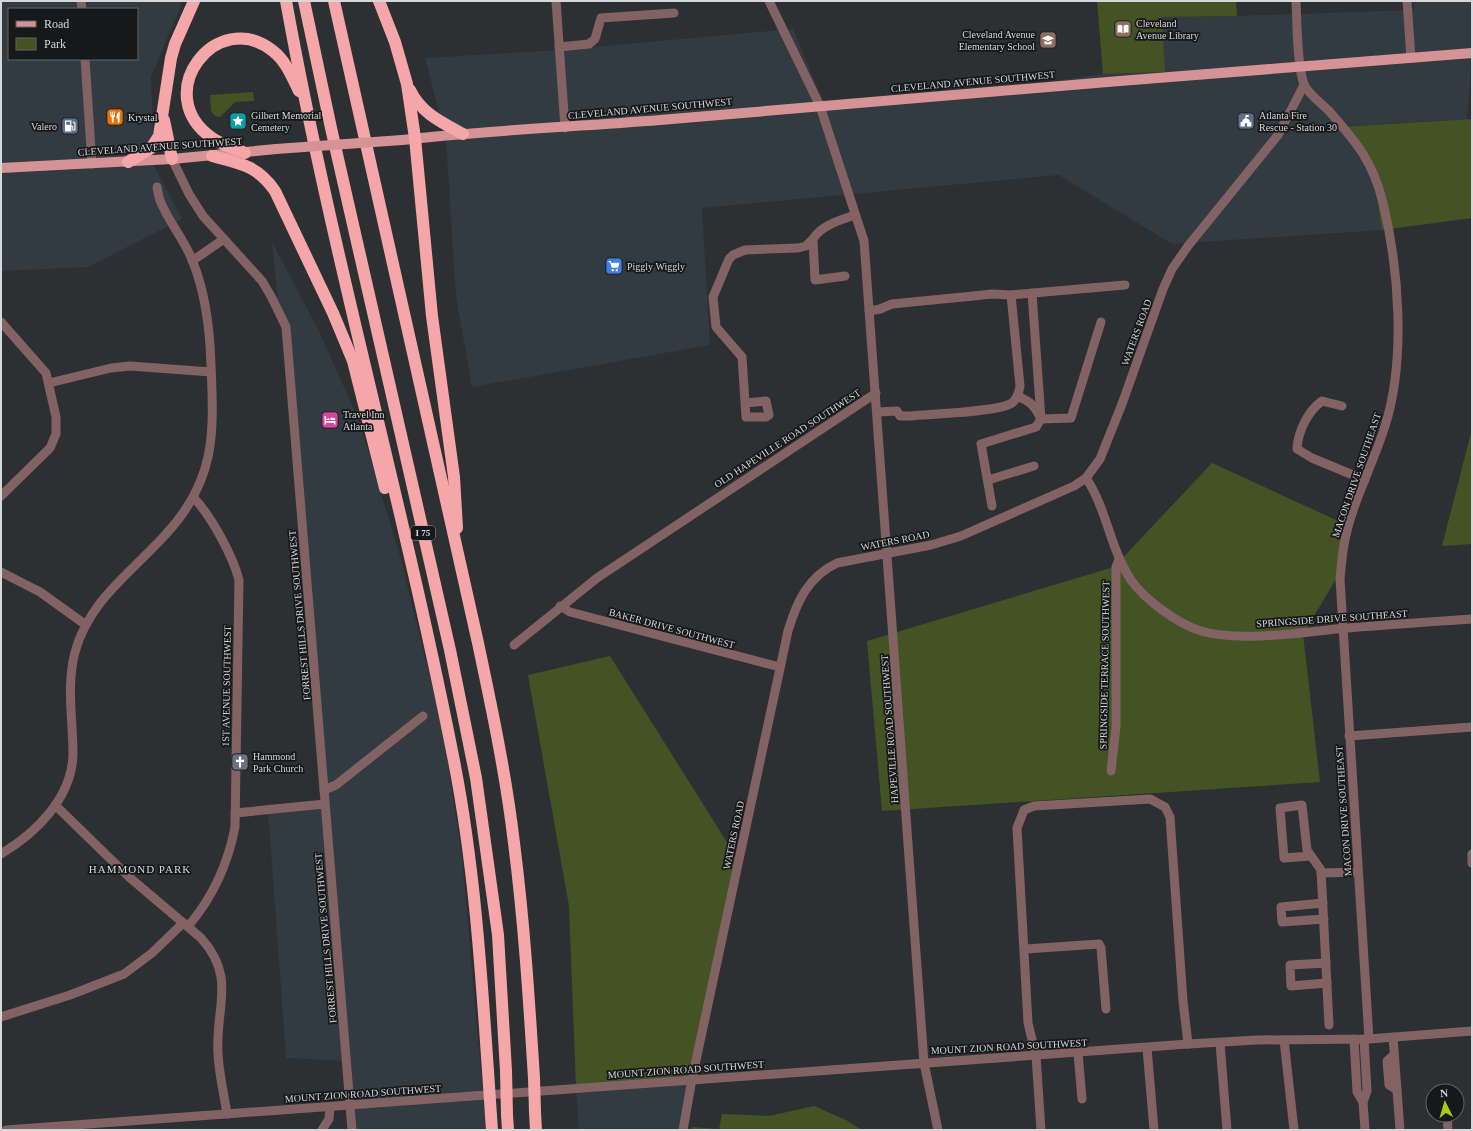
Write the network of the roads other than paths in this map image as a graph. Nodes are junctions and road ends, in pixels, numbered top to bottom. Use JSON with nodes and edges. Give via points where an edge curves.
{"nodes":[{"id":1,"x":194,"y":1,"type":"edge"},
{"id":2,"x":286,"y":1,"type":"edge"},
{"id":3,"x":304,"y":1,"type":"edge"},
{"id":4,"x":334,"y":1,"type":"edge"},
{"id":5,"x":379,"y":1,"type":"edge"},
{"id":6,"x":556,"y":1,"type":"edge"},
{"id":7,"x":769,"y":1,"type":"edge"},
{"id":8,"x":1296,"y":1,"type":"edge"},
{"id":9,"x":1407,"y":1,"type":"edge"},
{"id":10,"x":674,"y":13,"type":"dead end"},
{"id":11,"x":559,"y":47,"type":"junction"},
{"id":12,"x":1472,"y":53,"type":"edge"},
{"id":13,"x":1411,"y":58,"type":"junction"},
{"id":14,"x":85,"y":60,"type":"edge"},
{"id":15,"x":1301,"y":66,"type":"junction"},
{"id":16,"x":407,"y":84,"type":"junction"},
{"id":17,"x":1304,"y":85,"type":"junction"},
{"id":18,"x":820,"y":106,"type":"junction"},
{"id":19,"x":163,"y":111,"type":"junction"},
{"id":20,"x":308,"y":112,"type":"junction"},
{"id":21,"x":565,"y":128,"type":"junction"},
{"id":22,"x":463,"y":134,"type":"junction"},
{"id":23,"x":408,"y":139,"type":"junction"},
{"id":24,"x":245,"y":153,"type":"junction"},
{"id":25,"x":212,"y":156,"type":"junction"},
{"id":26,"x":172,"y":160,"type":"junction"},
{"id":27,"x":128,"y":162,"type":"junction"},
{"id":28,"x":92,"y":164,"type":"junction"},
{"id":29,"x":1,"y":168,"type":"edge"},
{"id":30,"x":157,"y":187,"type":"dead end"},
{"id":31,"x":855,"y":215,"type":"junction"},
{"id":32,"x":224,"y":239,"type":"junction"},
{"id":33,"x":813,"y":239,"type":"junction"},
{"id":34,"x":192,"y":261,"type":"junction"},
{"id":35,"x":845,"y":276,"type":"dead end"},
{"id":36,"x":1125,"y":285,"type":"dead end"},
{"id":37,"x":1032,"y":294,"type":"junction"},
{"id":38,"x":1011,"y":295,"type":"junction"},
{"id":39,"x":869,"y":310,"type":"junction"},
{"id":40,"x":1,"y":322,"type":"edge"},
{"id":41,"x":1101,"y":322,"type":"dead end"},
{"id":42,"x":212,"y":372,"type":"junction"},
{"id":43,"x":49,"y":383,"type":"junction"},
{"id":44,"x":876,"y":393,"type":"junction"},
{"id":45,"x":1017,"y":396,"type":"junction"},
{"id":46,"x":745,"y":403,"type":"dead end"},
{"id":47,"x":1342,"y":406,"type":"dead end"},
{"id":48,"x":878,"y":412,"type":"junction"},
{"id":49,"x":1041,"y":419,"type":"junction"},
{"id":50,"x":1034,"y":466,"type":"dead end"},
{"id":51,"x":1086,"y":478,"type":"junction"},
{"id":52,"x":988,"y":480,"type":"junction"},
{"id":53,"x":1365,"y":480,"type":"junction"},
{"id":54,"x":1,"y":496,"type":"edge"},
{"id":55,"x":194,"y":498,"type":"junction"},
{"id":56,"x":992,"y":506,"type":"dead end"},
{"id":57,"x":456,"y":545,"type":"junction"},
{"id":58,"x":888,"y":552,"type":"junction"},
{"id":59,"x":1120,"y":559,"type":"junction"},
{"id":60,"x":1,"y":572,"type":"edge"},
{"id":61,"x":560,"y":606,"type":"junction"},
{"id":62,"x":423,"y":618,"type":"junction"},
{"id":63,"x":1472,"y":619,"type":"edge"},
{"id":64,"x":86,"y":625,"type":"junction"},
{"id":65,"x":1342,"y":628,"type":"junction"},
{"id":66,"x":514,"y":645,"type":"dead end"},
{"id":67,"x":780,"y":668,"type":"junction"},
{"id":68,"x":423,"y":716,"type":"dead end"},
{"id":69,"x":1472,"y":727,"type":"edge"},
{"id":70,"x":1349,"y":736,"type":"junction"},
{"id":71,"x":1111,"y":771,"type":"dead end"},
{"id":72,"x":324,"y":790,"type":"junction"},
{"id":73,"x":325,"y":804,"type":"junction"},
{"id":74,"x":55,"y":805,"type":"junction"},
{"id":75,"x":235,"y":813,"type":"junction"},
{"id":76,"x":1,"y":854,"type":"edge"},
{"id":77,"x":1472,"y":854,"type":"edge"},
{"id":78,"x":1311,"y":856,"type":"junction"},
{"id":79,"x":1472,"y":863,"type":"edge"},
{"id":80,"x":1358,"y":872,"type":"junction"},
{"id":81,"x":1321,"y":873,"type":"junction"},
{"id":82,"x":1323,"y":903,"type":"junction"},
{"id":83,"x":1324,"y":920,"type":"junction"},
{"id":84,"x":186,"y":925,"type":"junction"},
{"id":85,"x":1026,"y":949,"type":"junction"},
{"id":86,"x":1326,"y":963,"type":"junction"},
{"id":87,"x":1327,"y":983,"type":"junction"},
{"id":88,"x":1106,"y":1008,"type":"dead end"},
{"id":89,"x":1,"y":1017,"type":"edge"},
{"id":90,"x":1329,"y":1025,"type":"dead end"},
{"id":91,"x":1472,"y":1031,"type":"edge"},
{"id":92,"x":1393,"y":1038,"type":"junction"},
{"id":93,"x":1354,"y":1039,"type":"junction"},
{"id":94,"x":1366,"y":1039,"type":"junction"},
{"id":95,"x":1284,"y":1040,"type":"junction"},
{"id":96,"x":1220,"y":1043,"type":"junction"},
{"id":97,"x":1188,"y":1044,"type":"junction"},
{"id":98,"x":1147,"y":1048,"type":"junction"},
{"id":99,"x":1078,"y":1053,"type":"junction"},
{"id":100,"x":1394,"y":1055,"type":"junction"},
{"id":101,"x":1036,"y":1056,"type":"junction"},
{"id":102,"x":924,"y":1063,"type":"junction"},
{"id":103,"x":1395,"y":1074,"type":"junction"},
{"id":104,"x":692,"y":1079,"type":"junction"},
{"id":105,"x":1398,"y":1090,"type":"junction"},
{"id":106,"x":1082,"y":1099,"type":"dead end"},
{"id":107,"x":1363,"y":1102,"type":"junction"},
{"id":108,"x":350,"y":1105,"type":"junction"},
{"id":109,"x":330,"y":1107,"type":"junction"},
{"id":110,"x":226,"y":1114,"type":"junction"},
{"id":111,"x":6,"y":1130,"type":"edge"},
{"id":112,"x":322,"y":1130,"type":"edge"},
{"id":113,"x":352,"y":1130,"type":"edge"},
{"id":114,"x":492,"y":1130,"type":"edge"},
{"id":115,"x":508,"y":1130,"type":"edge"},
{"id":116,"x":536,"y":1130,"type":"edge"},
{"id":117,"x":683,"y":1130,"type":"edge"},
{"id":118,"x":938,"y":1130,"type":"edge"},
{"id":119,"x":1041,"y":1130,"type":"edge"},
{"id":120,"x":1154,"y":1130,"type":"edge"},
{"id":121,"x":1227,"y":1130,"type":"edge"},
{"id":122,"x":1294,"y":1130,"type":"edge"},
{"id":123,"x":1365,"y":1130,"type":"edge"},
{"id":124,"x":1400,"y":1130,"type":"edge"}],
"edges":[{"from":1,"to":19,"type":"highway","via":[[171,58]]},
{"from":2,"to":20,"type":"highway"},
{"from":3,"to":115,"type":"highway","number":"I 75","bridge":true,"via":[[450,650],[476,778],[498,935]]},
{"from":4,"to":57,"type":"highway"},
{"from":5,"to":16,"type":"highway","via":[[397,48]]},
{"from":6,"to":11,"type":"street"},
{"from":7,"to":18,"type":"street","name":"OLD HAPEVILLE ROAD SOUTHWEST"},
{"from":8,"to":15,"type":"street"},
{"from":9,"to":13,"type":"street"},
{"from":10,"to":11,"type":"street","via":[[601,18],[595,39],[589,44]]},
{"from":11,"to":21,"type":"street"},
{"from":12,"to":13,"type":"main road","name":"CLEVELAND AVENUE SOUTHWEST"},
{"from":13,"to":15,"type":"main road","name":"CLEVELAND AVENUE SOUTHWEST"},
{"from":14,"to":28,"type":"street"},
{"from":15,"to":17,"type":"street"},
{"from":15,"to":18,"type":"main road","name":"CLEVELAND AVENUE SOUTHWEST"},
{"from":16,"to":22,"type":"highway","via":[[427,114]]},
{"from":16,"to":23,"type":"highway"},
{"from":17,"to":51,"type":"street","name":"WATERS ROAD","via":[[1278,135],[1172,269],[1100,459]]},
{"from":17,"to":53,"type":"street","name":"MACON DRIVE SOUTHEAST","via":[[1356,142],[1368,161],[1379,189],[1390,244],[1398,316],[1397,362],[1386,425]]},
{"from":18,"to":21,"type":"main road","name":"CLEVELAND AVENUE SOUTHWEST"},
{"from":18,"to":31,"type":"street","name":"OLD HAPEVILLE ROAD SOUTHWEST"},
{"from":19,"to":26,"type":"highway"},
{"from":19,"to":27,"type":"highway","via":[[161,130],[156,142],[145,153]]},
{"from":20,"to":24,"type":"highway","via":[[286,66],[273,50],[256,42],[237,39],[209,49],[189,74],[188,105],[197,123],[212,138]]},
{"from":20,"to":62,"type":"highway"},
{"from":21,"to":22,"type":"main road","name":"CLEVELAND AVENUE SOUTHWEST"},
{"from":22,"to":23,"type":"main road","name":"CLEVELAND AVENUE SOUTHWEST"},
{"from":23,"to":24,"type":"main road","name":"CLEVELAND AVENUE SOUTHWEST","bridge":true},
{"from":23,"to":57,"type":"highway","via":[[454,477]]},
{"from":24,"to":25,"type":"main road","name":"CLEVELAND AVENUE SOUTHWEST"},
{"from":25,"to":26,"type":"main road","name":"CLEVELAND AVENUE SOUTHWEST"},
{"from":25,"to":62,"type":"highway","via":[[245,164],[268,181],[333,314],[353,362],[403,560]]},
{"from":26,"to":27,"type":"main road","name":"CLEVELAND AVENUE SOUTHWEST"},
{"from":26,"to":32,"type":"street","name":"FORREST HILLS DRIVE SOUTHWEST","via":[[203,216]]},
{"from":27,"to":28,"type":"main road","name":"CLEVELAND AVENUE SOUTHWEST"},
{"from":28,"to":29,"type":"main road","name":"CLEVELAND AVENUE SOUTHWEST"},
{"from":30,"to":34,"type":"street","via":[[161,205],[180,234]]},
{"from":31,"to":33,"type":"street","via":[[832,223]]},
{"from":31,"to":39,"type":"street","name":"OLD HAPEVILLE ROAD SOUTHWEST","via":[[864,242]]},
{"from":32,"to":34,"type":"street"},
{"from":32,"to":72,"type":"street","name":"FORREST HILLS DRIVE SOUTHWEST","via":[[262,281],[286,327]]},
{"from":33,"to":35,"type":"street","via":[[815,280]]},
{"from":33,"to":46,"type":"street","via":[[806,246],[798,248],[739,252],[729,259],[712,297],[716,327],[742,357]]},
{"from":34,"to":42,"type":"street","via":[[201,285],[207,314]]},
{"from":36,"to":37,"type":"street"},
{"from":37,"to":38,"type":"street"},
{"from":37,"to":49,"type":"street"},
{"from":38,"to":39,"type":"street","via":[[992,294],[892,304]]},
{"from":38,"to":45,"type":"street","via":[[1020,386]]},
{"from":39,"to":44,"type":"street","name":"OLD HAPEVILLE ROAD SOUTHWEST"},
{"from":40,"to":43,"type":"street","via":[[40,365]]},
{"from":41,"to":49,"type":"street","via":[[1071,418]]},
{"from":42,"to":43,"type":"street","via":[[130,366]]},
{"from":42,"to":55,"type":"street","via":[[212,443]]},
{"from":43,"to":54,"type":"street","via":[[56,417],[56,434],[50,448]]},
{"from":44,"to":48,"type":"street","name":"HAPEVILLE ROAD SOUTHWEST"},
{"from":44,"to":61,"type":"street","name":"OLD HAPEVILLE ROAD SOUTHWEST","via":[[634,552]]},
{"from":45,"to":48,"type":"street","via":[[1013,403],[998,408],[910,416],[900,416],[897,411]]},
{"from":45,"to":49,"type":"street","via":[[1028,400]]},
{"from":47,"to":53,"type":"street","via":[[1322,401],[1312,408],[1298,438],[1297,449]]},
{"from":48,"to":58,"type":"street","name":"HAPEVILLE ROAD SOUTHWEST"},
{"from":49,"to":52,"type":"street","via":[[1036,427],[980,444]]},
{"from":50,"to":52,"type":"street"},
{"from":51,"to":58,"type":"street","name":"WATERS ROAD","via":[[1074,486],[961,536],[931,545]]},
{"from":51,"to":59,"type":"street","name":"SPRINGSIDE DRIVE SOUTHEAST","via":[[1093,488]]},
{"from":52,"to":56,"type":"street"},
{"from":53,"to":65,"type":"street","name":"MACON DRIVE SOUTHEAST","via":[[1344,544],[1340,579]]},
{"from":55,"to":64,"type":"street","via":[[166,535],[102,598]]},
{"from":55,"to":75,"type":"street","name":"1ST AVENUE SOUTHWEST","via":[[232,558],[239,580]]},
{"from":57,"to":116,"type":"highway","bridge":true,"via":[[499,742],[514,842],[525,942]]},
{"from":58,"to":67,"type":"street","name":"WATERS ROAD","via":[[837,563],[825,568],[815,577],[793,614]]},
{"from":58,"to":102,"type":"street","name":"HAPEVILLE ROAD SOUTHWEST"},
{"from":59,"to":65,"type":"street","name":"SPRINGSIDE DRIVE SOUTHEAST","via":[[1131,581],[1147,598],[1201,631],[1261,636]]},
{"from":59,"to":71,"type":"street","name":"SPRINGSIDE TERRACE SOUTHWEST","via":[[1116,567],[1116,727]]},
{"from":60,"to":64,"type":"street","via":[[40,592]]},
{"from":61,"to":66,"type":"street","name":"OLD HAPEVILLE ROAD SOUTHWEST"},
{"from":61,"to":67,"type":"street","name":"BAKER DRIVE SOUTHWEST","via":[[570,612]]},
{"from":62,"to":114,"type":"highway","bridge":true,"via":[[454,762],[465,828],[481,981]]},
{"from":63,"to":65,"type":"street","name":"SPRINGSIDE DRIVE SOUTHEAST"},
{"from":64,"to":74,"type":"street","via":[[75,652],[70,680],[72,766]]},
{"from":65,"to":70,"type":"street","name":"MACON DRIVE SOUTHEAST"},
{"from":67,"to":104,"type":"street","name":"WATERS ROAD"},
{"from":68,"to":72,"type":"street","via":[[336,785]]},
{"from":69,"to":70,"type":"street"},
{"from":70,"to":80,"type":"street","name":"MACON DRIVE SOUTHEAST"},
{"from":72,"to":73,"type":"street","name":"FORREST HILLS DRIVE SOUTHWEST"},
{"from":73,"to":75,"type":"street"},
{"from":73,"to":108,"type":"street","name":"FORREST HILLS DRIVE SOUTHWEST"},
{"from":74,"to":76,"type":"street","via":[[38,827]]},
{"from":74,"to":84,"type":"street","via":[[129,877]]},
{"from":75,"to":84,"type":"street","name":"1ST AVENUE SOUTHWEST","via":[[231,845],[221,878],[200,912]]},
{"from":77,"to":79,"type":"street"},
{"from":78,"to":78,"type":"street","via":[[1284,858],[1280,808],[1302,806],[1307,850]]},
{"from":78,"to":81,"type":"street"},
{"from":80,"to":81,"type":"street"},
{"from":80,"to":94,"type":"street","name":"MACON DRIVE SOUTHEAST"},
{"from":81,"to":82,"type":"street"},
{"from":82,"to":83,"type":"street"},
{"from":82,"to":83,"type":"street","via":[[1281,907],[1282,922]]},
{"from":83,"to":86,"type":"street"},
{"from":84,"to":89,"type":"street","name":"1ST AVENUE SOUTHWEST","via":[[181,925],[152,953],[124,974],[70,995]]},
{"from":84,"to":110,"type":"street","via":[[210,948],[222,974],[218,1053]]},
{"from":85,"to":88,"type":"street","via":[[1099,944],[1102,948]]},
{"from":85,"to":97,"type":"street","via":[[1017,828],[1024,810],[1034,806],[1150,799],[1159,802],[1170,817]]},
{"from":85,"to":101,"type":"street","via":[[1028,1023]]},
{"from":86,"to":87,"type":"street"},
{"from":86,"to":87,"type":"street","via":[[1290,965],[1291,986]]},
{"from":87,"to":90,"type":"street"},
{"from":91,"to":92,"type":"street","name":"MOUNT ZION ROAD SOUTHWEST"},
{"from":92,"to":94,"type":"street","name":"MOUNT ZION ROAD SOUTHWEST"},
{"from":92,"to":100,"type":"street"},
{"from":93,"to":94,"type":"street","name":"MOUNT ZION ROAD SOUTHWEST"},
{"from":93,"to":95,"type":"street","name":"MOUNT ZION ROAD SOUTHWEST"},
{"from":93,"to":107,"type":"street","via":[[1357,1092]]},
{"from":94,"to":107,"type":"street","name":"MACON DRIVE SOUTHEAST","via":[[1367,1091]]},
{"from":95,"to":96,"type":"street","name":"MOUNT ZION ROAD SOUTHWEST"},
{"from":95,"to":122,"type":"street"},
{"from":96,"to":97,"type":"street","name":"MOUNT ZION ROAD SOUTHWEST"},
{"from":96,"to":121,"type":"street"},
{"from":97,"to":98,"type":"street","name":"MOUNT ZION ROAD SOUTHWEST"},
{"from":98,"to":99,"type":"street","name":"MOUNT ZION ROAD SOUTHWEST"},
{"from":98,"to":120,"type":"street"},
{"from":99,"to":101,"type":"street","name":"MOUNT ZION ROAD SOUTHWEST"},
{"from":99,"to":106,"type":"street"},
{"from":100,"to":103,"type":"street","via":[[1401,1060]]},
{"from":100,"to":103,"type":"street","via":[[1387,1062]]},
{"from":101,"to":102,"type":"street","name":"MOUNT ZION ROAD SOUTHWEST"},
{"from":101,"to":119,"type":"street"},
{"from":102,"to":104,"type":"street","name":"MOUNT ZION ROAD SOUTHWEST"},
{"from":102,"to":118,"type":"street","name":"HAPEVILLE ROAD SOUTHWEST"},
{"from":103,"to":105,"type":"street","via":[[1403,1085]]},
{"from":103,"to":105,"type":"street","via":[[1389,1085]]},
{"from":104,"to":108,"type":"street","name":"MOUNT ZION ROAD SOUTHWEST"},
{"from":104,"to":117,"type":"street","name":"WATERS ROAD"},
{"from":105,"to":124,"type":"street"},
{"from":107,"to":123,"type":"street"},
{"from":108,"to":109,"type":"street","name":"MOUNT ZION ROAD SOUTHWEST"},
{"from":108,"to":113,"type":"street","name":"FORREST HILLS DRIVE SOUTHWEST"},
{"from":109,"to":110,"type":"street","name":"MOUNT ZION ROAD SOUTHWEST"},
{"from":109,"to":112,"type":"street","via":[[328,1119]]},
{"from":110,"to":111,"type":"street","name":"MOUNT ZION ROAD SOUTHWEST"}]}
